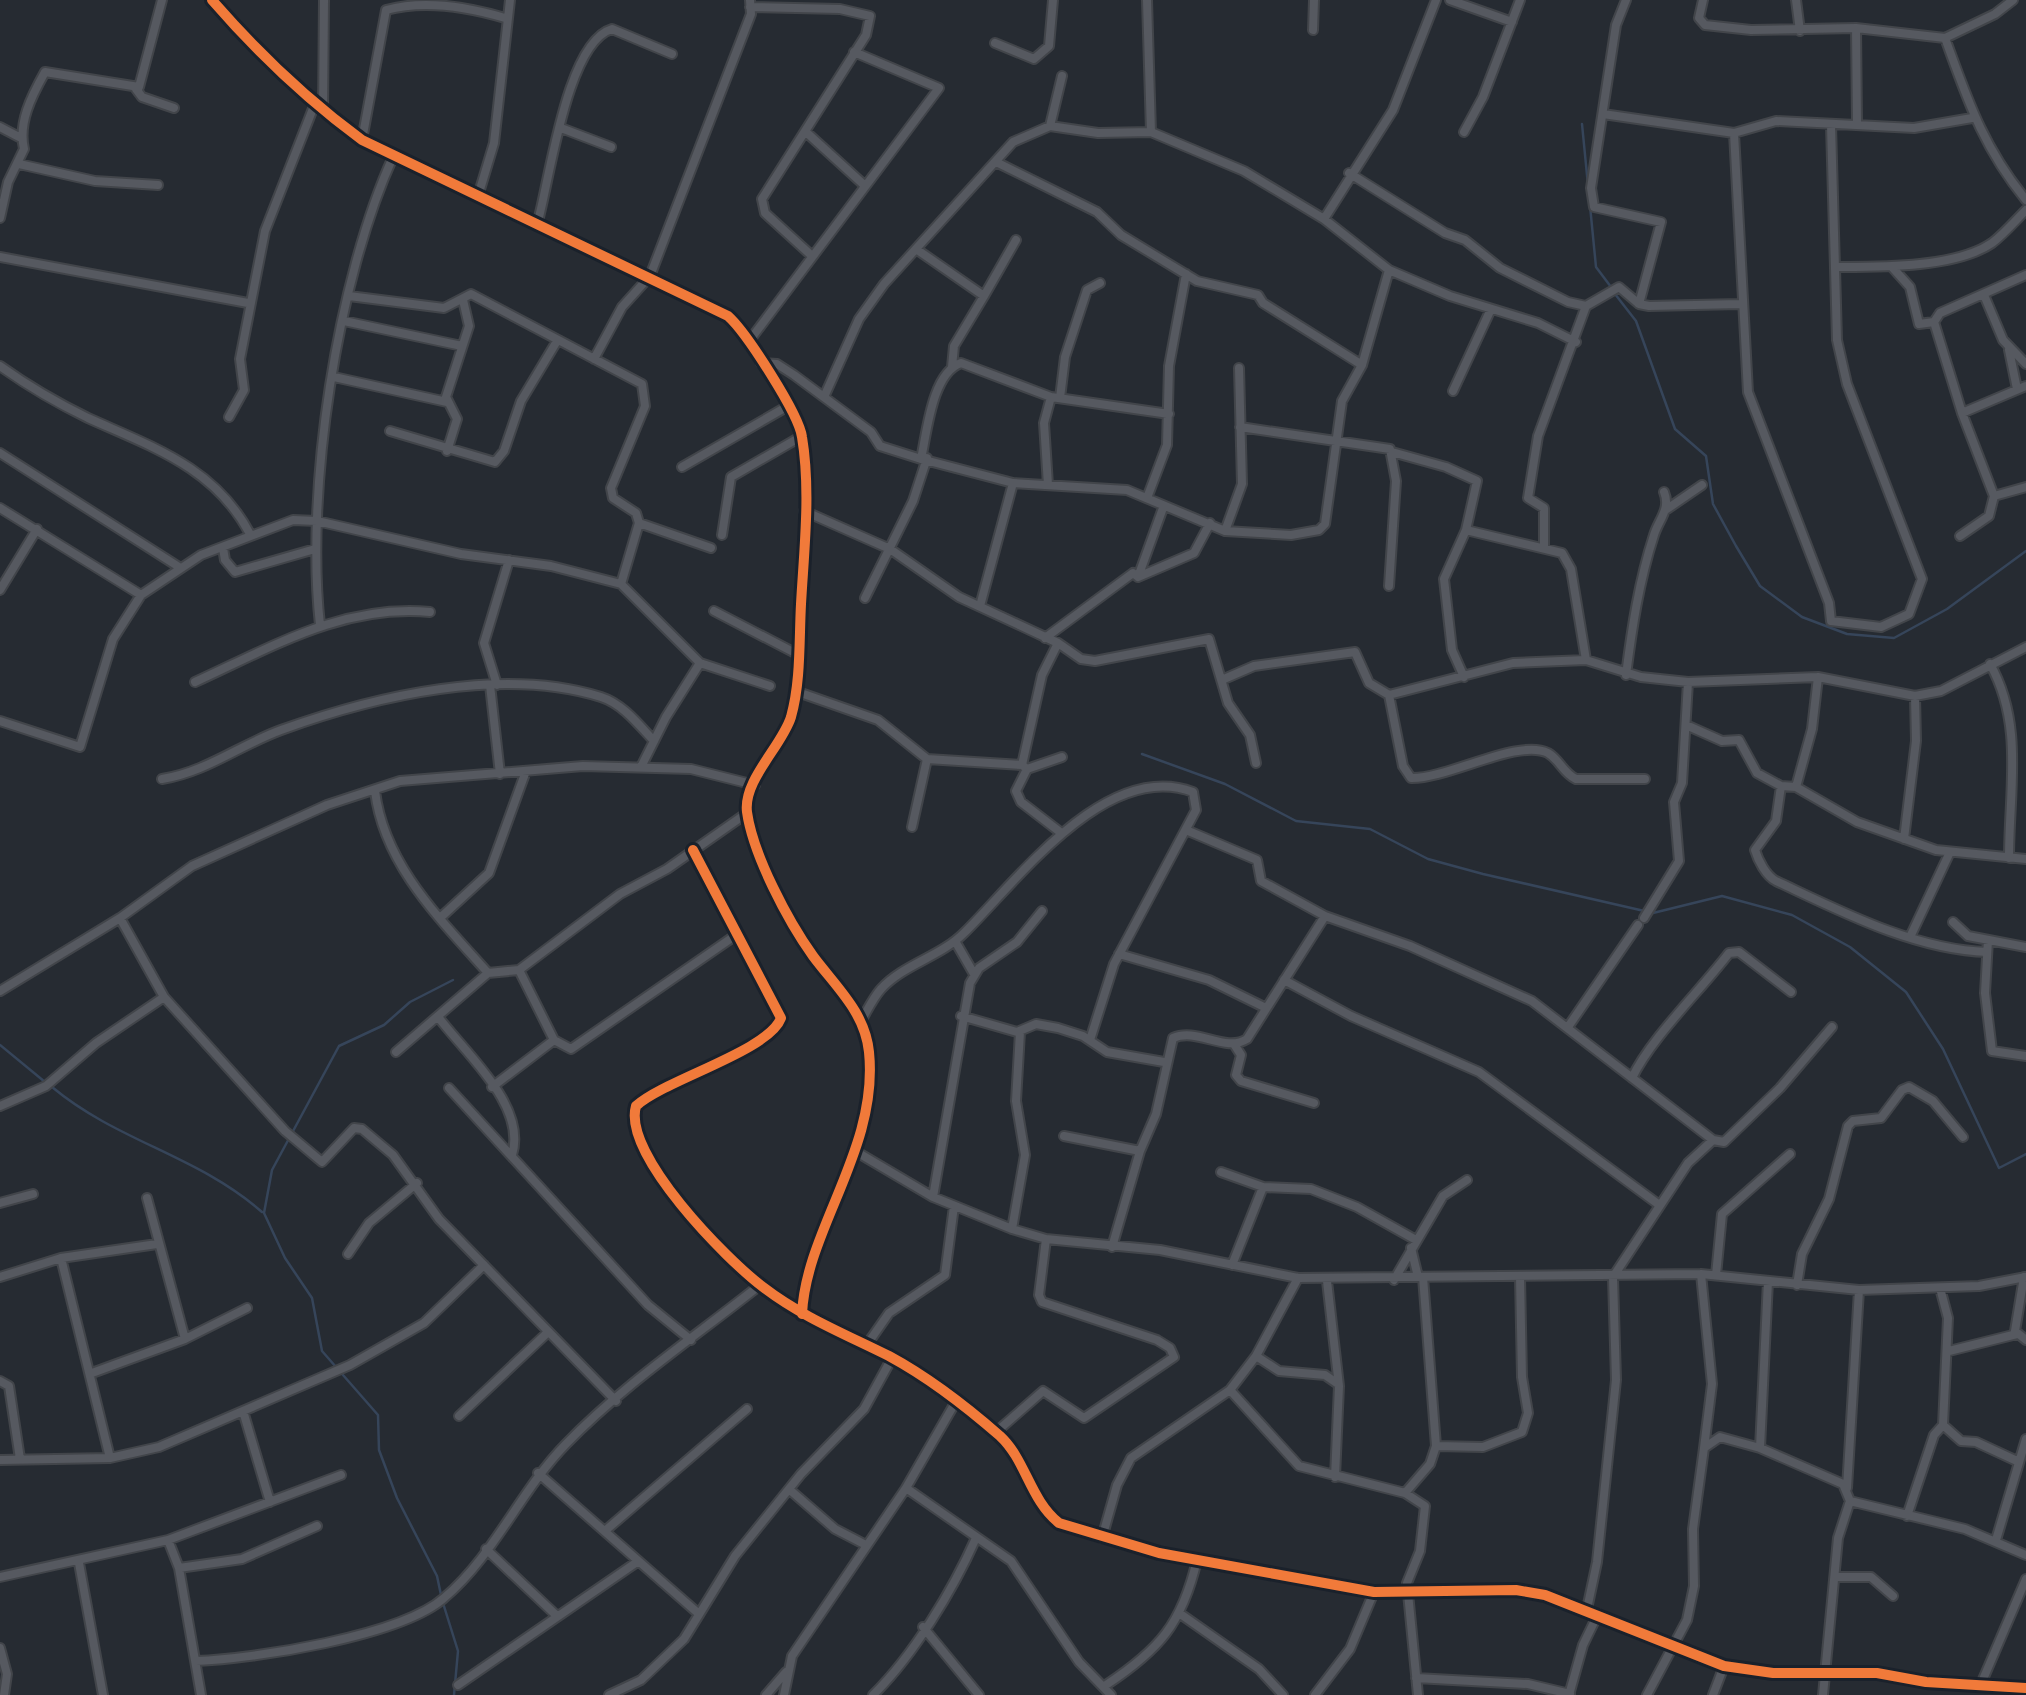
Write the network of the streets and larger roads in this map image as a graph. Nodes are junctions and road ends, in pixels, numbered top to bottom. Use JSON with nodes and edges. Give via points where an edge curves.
{"nodes":[{"id":1,"x":162,"y":0,"type":"edge"},
{"id":2,"x":324,"y":0,"type":"edge"},
{"id":3,"x":510,"y":0,"type":"edge"},
{"id":4,"x":1054,"y":0,"type":"edge"},
{"id":5,"x":1148,"y":0,"type":"edge"},
{"id":6,"x":1314,"y":0,"type":"edge"},
{"id":7,"x":1436,"y":0,"type":"edge"},
{"id":8,"x":1450,"y":0,"type":"edge"},
{"id":9,"x":1520,"y":0,"type":"edge"},
{"id":10,"x":1626,"y":0,"type":"edge"},
{"id":11,"x":1703,"y":0,"type":"edge"},
{"id":12,"x":1796,"y":0,"type":"edge"},
{"id":13,"x":2013,"y":0,"type":"edge"},
{"id":14,"x":216,"y":2,"type":"edge"},
{"id":15,"x":750,"y":4,"type":"edge"},
{"id":16,"x":826,"y":4,"type":"edge"},
{"id":17,"x":506,"y":18,"type":"junction"},
{"id":18,"x":1512,"y":22,"type":"junction"},
{"id":19,"x":1856,"y":28,"type":"junction"},
{"id":20,"x":1313,"y":30,"type":"dead end"},
{"id":21,"x":1800,"y":31,"type":"junction"},
{"id":22,"x":1945,"y":38,"type":"junction"},
{"id":23,"x":994,"y":43,"type":"dead end"},
{"id":24,"x":854,"y":52,"type":"junction"},
{"id":25,"x":672,"y":54,"type":"dead end"},
{"id":26,"x":1062,"y":76,"type":"dead end"},
{"id":27,"x":136,"y":89,"type":"junction"},
{"id":28,"x":314,"y":106,"type":"junction"},
{"id":29,"x":174,"y":108,"type":"dead end"},
{"id":30,"x":323,"y":112,"type":"junction"},
{"id":31,"x":1603,"y":114,"type":"junction"},
{"id":32,"x":1972,"y":118,"type":"junction"},
{"id":33,"x":1856,"y":123,"type":"junction"},
{"id":34,"x":1831,"y":125,"type":"junction"},
{"id":35,"x":0,"y":126,"type":"edge"},
{"id":36,"x":1050,"y":126,"type":"junction"},
{"id":37,"x":561,"y":128,"type":"junction"},
{"id":38,"x":806,"y":132,"type":"junction"},
{"id":39,"x":1151,"y":132,"type":"junction"},
{"id":40,"x":1464,"y":132,"type":"dead end"},
{"id":41,"x":1734,"y":133,"type":"junction"},
{"id":42,"x":20,"y":137,"type":"junction"},
{"id":43,"x":362,"y":140,"type":"junction"},
{"id":44,"x":610,"y":147,"type":"dead end"},
{"id":45,"x":393,"y":157,"type":"junction"},
{"id":46,"x":996,"y":162,"type":"junction"},
{"id":47,"x":19,"y":164,"type":"junction"},
{"id":48,"x":1349,"y":173,"type":"junction"},
{"id":49,"x":864,"y":184,"type":"junction"},
{"id":50,"x":158,"y":185,"type":"dead end"},
{"id":51,"x":478,"y":196,"type":"junction"},
{"id":52,"x":2026,"y":200,"type":"edge"},
{"id":53,"x":2026,"y":210,"type":"edge"},
{"id":54,"x":0,"y":218,"type":"edge"},
{"id":55,"x":1324,"y":219,"type":"junction"},
{"id":56,"x":538,"y":221,"type":"junction"},
{"id":57,"x":1016,"y":240,"type":"dead end"},
{"id":58,"x":916,"y":249,"type":"junction"},
{"id":59,"x":812,"y":256,"type":"junction"},
{"id":60,"x":0,"y":257,"type":"edge"},
{"id":61,"x":1837,"y":266,"type":"junction"},
{"id":62,"x":1892,"y":266,"type":"junction"},
{"id":63,"x":1389,"y":270,"type":"junction"},
{"id":64,"x":1186,"y":274,"type":"junction"},
{"id":65,"x":2026,"y":275,"type":"edge"},
{"id":66,"x":650,"y":276,"type":"junction"},
{"id":67,"x":1100,"y":283,"type":"dead end"},
{"id":68,"x":1984,"y":295,"type":"junction"},
{"id":69,"x":349,"y":296,"type":"junction"},
{"id":70,"x":984,"y":296,"type":"junction"},
{"id":71,"x":463,"y":300,"type":"junction"},
{"id":72,"x":248,"y":303,"type":"junction"},
{"id":73,"x":1639,"y":304,"type":"junction"},
{"id":74,"x":1740,"y":304,"type":"junction"},
{"id":75,"x":1586,"y":306,"type":"junction"},
{"id":76,"x":1491,"y":309,"type":"junction"},
{"id":77,"x":344,"y":321,"type":"junction"},
{"id":78,"x":1934,"y":322,"type":"junction"},
{"id":79,"x":750,"y":340,"type":"junction"},
{"id":80,"x":556,"y":341,"type":"junction"},
{"id":81,"x":1576,"y":342,"type":"junction"},
{"id":82,"x":462,"y":346,"type":"junction"},
{"id":83,"x":2009,"y":348,"type":"junction"},
{"id":84,"x":594,"y":359,"type":"junction"},
{"id":85,"x":761,"y":364,"type":"junction"},
{"id":86,"x":2026,"y":364,"type":"edge"},
{"id":87,"x":1362,"y":365,"type":"junction"},
{"id":88,"x":0,"y":366,"type":"edge"},
{"id":89,"x":952,"y":367,"type":"junction"},
{"id":90,"x":1239,"y":368,"type":"dead end"},
{"id":91,"x":334,"y":376,"type":"junction"},
{"id":92,"x":2022,"y":388,"type":"edge"},
{"id":93,"x":1452,"y":392,"type":"dead end"},
{"id":94,"x":824,"y":397,"type":"junction"},
{"id":95,"x":1056,"y":397,"type":"junction"},
{"id":96,"x":446,"y":402,"type":"junction"},
{"id":97,"x":788,"y":406,"type":"junction"},
{"id":98,"x":1962,"y":413,"type":"junction"},
{"id":99,"x":1169,"y":414,"type":"junction"},
{"id":100,"x":229,"y":417,"type":"dead end"},
{"id":101,"x":1240,"y":427,"type":"junction"},
{"id":102,"x":390,"y":431,"type":"dead end"},
{"id":103,"x":802,"y":436,"type":"junction"},
{"id":104,"x":1334,"y":442,"type":"junction"},
{"id":105,"x":446,"y":451,"type":"junction"},
{"id":106,"x":1392,"y":452,"type":"junction"},
{"id":107,"x":0,"y":453,"type":"edge"},
{"id":108,"x":924,"y":459,"type":"junction"},
{"id":109,"x":682,"y":467,"type":"dead end"},
{"id":110,"x":1012,"y":483,"type":"junction"},
{"id":111,"x":1048,"y":485,"type":"junction"},
{"id":112,"x":1702,"y":485,"type":"dead end"},
{"id":113,"x":2026,"y":487,"type":"edge"},
{"id":114,"x":1664,"y":492,"type":"dead end"},
{"id":115,"x":1994,"y":496,"type":"junction"},
{"id":116,"x":1147,"y":498,"type":"junction"},
{"id":117,"x":0,"y":508,"type":"edge"},
{"id":118,"x":1162,"y":508,"type":"junction"},
{"id":119,"x":1667,"y":509,"type":"junction"},
{"id":120,"x":804,"y":511,"type":"junction"},
{"id":121,"x":317,"y":522,"type":"junction"},
{"id":122,"x":639,"y":523,"type":"junction"},
{"id":123,"x":1210,"y":523,"type":"junction"},
{"id":124,"x":37,"y":529,"type":"junction"},
{"id":125,"x":1466,"y":530,"type":"junction"},
{"id":126,"x":1225,"y":531,"type":"junction"},
{"id":127,"x":250,"y":534,"type":"junction"},
{"id":128,"x":722,"y":535,"type":"dead end"},
{"id":129,"x":1960,"y":536,"type":"dead end"},
{"id":130,"x":223,"y":548,"type":"junction"},
{"id":131,"x":711,"y":548,"type":"dead end"},
{"id":132,"x":1544,"y":548,"type":"junction"},
{"id":133,"x":316,"y":549,"type":"junction"},
{"id":134,"x":890,"y":549,"type":"junction"},
{"id":135,"x":509,"y":560,"type":"junction"},
{"id":136,"x":180,"y":567,"type":"junction"},
{"id":137,"x":1138,"y":578,"type":"junction"},
{"id":138,"x":620,"y":584,"type":"junction"},
{"id":139,"x":1389,"y":586,"type":"dead end"},
{"id":140,"x":0,"y":590,"type":"edge"},
{"id":141,"x":141,"y":595,"type":"junction"},
{"id":142,"x":865,"y":598,"type":"dead end"},
{"id":143,"x":980,"y":606,"type":"junction"},
{"id":144,"x":714,"y":611,"type":"dead end"},
{"id":145,"x":430,"y":612,"type":"dead end"},
{"id":146,"x":320,"y":625,"type":"junction"},
{"id":147,"x":1045,"y":638,"type":"junction"},
{"id":148,"x":1058,"y":643,"type":"junction"},
{"id":149,"x":2026,"y":648,"type":"edge"},
{"id":150,"x":799,"y":655,"type":"junction"},
{"id":151,"x":1586,"y":660,"type":"junction"},
{"id":152,"x":700,"y":663,"type":"junction"},
{"id":153,"x":1990,"y":664,"type":"junction"},
{"id":154,"x":1626,"y":675,"type":"junction"},
{"id":155,"x":1818,"y":676,"type":"junction"},
{"id":156,"x":1464,"y":678,"type":"junction"},
{"id":157,"x":1224,"y":679,"type":"junction"},
{"id":158,"x":195,"y":682,"type":"dead end"},
{"id":159,"x":1688,"y":682,"type":"junction"},
{"id":160,"x":494,"y":685,"type":"junction"},
{"id":161,"x":770,"y":686,"type":"dead end"},
{"id":162,"x":795,"y":691,"type":"junction"},
{"id":163,"x":1389,"y":695,"type":"junction"},
{"id":164,"x":1915,"y":696,"type":"junction"},
{"id":165,"x":0,"y":721,"type":"edge"},
{"id":166,"x":1686,"y":725,"type":"junction"},
{"id":167,"x":654,"y":740,"type":"junction"},
{"id":168,"x":1062,"y":758,"type":"dead end"},
{"id":169,"x":926,"y":759,"type":"junction"},
{"id":170,"x":1256,"y":763,"type":"dead end"},
{"id":171,"x":642,"y":767,"type":"junction"},
{"id":172,"x":1024,"y":767,"type":"junction"},
{"id":173,"x":526,"y":771,"type":"junction"},
{"id":174,"x":500,"y":774,"type":"junction"},
{"id":175,"x":162,"y":778,"type":"dead end"},
{"id":176,"x":1645,"y":779,"type":"dead end"},
{"id":177,"x":754,"y":784,"type":"junction"},
{"id":178,"x":1781,"y":786,"type":"junction"},
{"id":179,"x":1796,"y":787,"type":"junction"},
{"id":180,"x":374,"y":791,"type":"junction"},
{"id":181,"x":747,"y":812,"type":"junction"},
{"id":182,"x":912,"y":827,"type":"dead end"},
{"id":183,"x":1186,"y":830,"type":"junction"},
{"id":184,"x":1060,"y":832,"type":"junction"},
{"id":185,"x":1904,"y":840,"type":"junction"},
{"id":186,"x":693,"y":850,"type":"junction"},
{"id":187,"x":1950,"y":852,"type":"junction"},
{"id":188,"x":2008,"y":858,"type":"junction"},
{"id":189,"x":2026,"y":859,"type":"edge"},
{"id":190,"x":1042,"y":911,"type":"dead end"},
{"id":191,"x":1326,"y":916,"type":"junction"},
{"id":192,"x":120,"y":918,"type":"junction"},
{"id":193,"x":440,"y":918,"type":"junction"},
{"id":194,"x":1953,"y":922,"type":"dead end"},
{"id":195,"x":1911,"y":934,"type":"junction"},
{"id":196,"x":736,"y":935,"type":"junction"},
{"id":197,"x":1988,"y":940,"type":"junction"},
{"id":198,"x":955,"y":941,"type":"junction"},
{"id":199,"x":2026,"y":947,"type":"edge"},
{"id":200,"x":1987,"y":952,"type":"junction"},
{"id":201,"x":1119,"y":954,"type":"junction"},
{"id":202,"x":519,"y":970,"type":"junction"},
{"id":203,"x":488,"y":973,"type":"junction"},
{"id":204,"x":974,"y":974,"type":"junction"},
{"id":205,"x":1284,"y":980,"type":"junction"},
{"id":206,"x":0,"y":991,"type":"edge"},
{"id":207,"x":1791,"y":992,"type":"dead end"},
{"id":208,"x":164,"y":996,"type":"junction"},
{"id":209,"x":1264,"y":1007,"type":"junction"},
{"id":210,"x":960,"y":1016,"type":"junction"},
{"id":211,"x":438,"y":1018,"type":"junction"},
{"id":212,"x":861,"y":1021,"type":"junction"},
{"id":213,"x":1568,"y":1027,"type":"junction"},
{"id":214,"x":1832,"y":1027,"type":"dead end"},
{"id":215,"x":1020,"y":1032,"type":"junction"},
{"id":216,"x":554,"y":1040,"type":"junction"},
{"id":217,"x":1090,"y":1040,"type":"junction"},
{"id":218,"x":1234,"y":1044,"type":"junction"},
{"id":219,"x":396,"y":1052,"type":"dead end"},
{"id":220,"x":2026,"y":1056,"type":"edge"},
{"id":221,"x":1164,"y":1062,"type":"junction"},
{"id":222,"x":1632,"y":1078,"type":"junction"},
{"id":223,"x":492,"y":1087,"type":"junction"},
{"id":224,"x":449,"y":1088,"type":"dead end"},
{"id":225,"x":1314,"y":1103,"type":"dead end"},
{"id":226,"x":0,"y":1106,"type":"edge"},
{"id":227,"x":1064,"y":1136,"type":"dead end"},
{"id":228,"x":1963,"y":1138,"type":"dead end"},
{"id":229,"x":1713,"y":1140,"type":"junction"},
{"id":230,"x":855,"y":1152,"type":"junction"},
{"id":231,"x":1140,"y":1152,"type":"junction"},
{"id":232,"x":1790,"y":1154,"type":"dead end"},
{"id":233,"x":512,"y":1156,"type":"junction"},
{"id":234,"x":1221,"y":1172,"type":"dead end"},
{"id":235,"x":1466,"y":1180,"type":"dead end"},
{"id":236,"x":416,"y":1183,"type":"junction"},
{"id":237,"x":1263,"y":1188,"type":"junction"},
{"id":238,"x":33,"y":1194,"type":"dead end"},
{"id":239,"x":933,"y":1197,"type":"junction"},
{"id":240,"x":147,"y":1198,"type":"dead end"},
{"id":241,"x":0,"y":1203,"type":"edge"},
{"id":242,"x":1658,"y":1204,"type":"junction"},
{"id":243,"x":954,"y":1206,"type":"junction"},
{"id":244,"x":1012,"y":1230,"type":"junction"},
{"id":245,"x":1046,"y":1239,"type":"junction"},
{"id":246,"x":157,"y":1244,"type":"junction"},
{"id":247,"x":1414,"y":1244,"type":"junction"},
{"id":248,"x":1112,"y":1246,"type":"junction"},
{"id":249,"x":348,"y":1254,"type":"dead end"},
{"id":250,"x":61,"y":1258,"type":"junction"},
{"id":251,"x":1232,"y":1265,"type":"junction"},
{"id":252,"x":484,"y":1266,"type":"junction"},
{"id":253,"x":1701,"y":1274,"type":"junction"},
{"id":254,"x":1716,"y":1275,"type":"junction"},
{"id":255,"x":0,"y":1277,"type":"edge"},
{"id":256,"x":1420,"y":1277,"type":"junction"},
{"id":257,"x":1520,"y":1277,"type":"junction"},
{"id":258,"x":2025,"y":1277,"type":"edge"},
{"id":259,"x":1298,"y":1278,"type":"junction"},
{"id":260,"x":1613,"y":1278,"type":"junction"},
{"id":261,"x":1394,"y":1280,"type":"junction"},
{"id":262,"x":1327,"y":1281,"type":"junction"},
{"id":263,"x":1768,"y":1281,"type":"junction"},
{"id":264,"x":760,"y":1285,"type":"junction"},
{"id":265,"x":1797,"y":1286,"type":"junction"},
{"id":266,"x":1940,"y":1288,"type":"junction"},
{"id":267,"x":1859,"y":1290,"type":"junction"},
{"id":268,"x":247,"y":1308,"type":"dead end"},
{"id":269,"x":802,"y":1314,"type":"junction"},
{"id":270,"x":546,"y":1334,"type":"junction"},
{"id":271,"x":2017,"y":1334,"type":"junction"},
{"id":272,"x":185,"y":1339,"type":"junction"},
{"id":273,"x":691,"y":1340,"type":"junction"},
{"id":274,"x":2026,"y":1340,"type":"edge"},
{"id":275,"x":866,"y":1346,"type":"junction"},
{"id":276,"x":1949,"y":1351,"type":"junction"},
{"id":277,"x":1256,"y":1356,"type":"junction"},
{"id":278,"x":892,"y":1358,"type":"junction"},
{"id":279,"x":92,"y":1373,"type":"junction"},
{"id":280,"x":0,"y":1381,"type":"edge"},
{"id":281,"x":1339,"y":1386,"type":"junction"},
{"id":282,"x":1230,"y":1390,"type":"junction"},
{"id":283,"x":616,"y":1402,"type":"junction"},
{"id":284,"x":955,"y":1403,"type":"junction"},
{"id":285,"x":746,"y":1408,"type":"dead end"},
{"id":286,"x":244,"y":1411,"type":"junction"},
{"id":287,"x":459,"y":1416,"type":"dead end"},
{"id":288,"x":1943,"y":1425,"type":"junction"},
{"id":289,"x":994,"y":1432,"type":"junction"},
{"id":290,"x":2026,"y":1440,"type":"edge"},
{"id":291,"x":1436,"y":1446,"type":"junction"},
{"id":292,"x":1704,"y":1448,"type":"junction"},
{"id":293,"x":1760,"y":1448,"type":"junction"},
{"id":294,"x":2026,"y":1452,"type":"edge"},
{"id":295,"x":110,"y":1458,"type":"junction"},
{"id":296,"x":20,"y":1459,"type":"junction"},
{"id":297,"x":0,"y":1460,"type":"edge"},
{"id":298,"x":2017,"y":1461,"type":"junction"},
{"id":299,"x":538,"y":1473,"type":"junction"},
{"id":300,"x":341,"y":1474,"type":"dead end"},
{"id":301,"x":1335,"y":1477,"type":"junction"},
{"id":302,"x":906,"y":1488,"type":"junction"},
{"id":303,"x":790,"y":1490,"type":"junction"},
{"id":304,"x":1405,"y":1493,"type":"junction"},
{"id":305,"x":1848,"y":1497,"type":"junction"},
{"id":306,"x":270,"y":1502,"type":"junction"},
{"id":307,"x":1908,"y":1516,"type":"junction"},
{"id":308,"x":317,"y":1526,"type":"dead end"},
{"id":309,"x":606,"y":1530,"type":"junction"},
{"id":310,"x":976,"y":1538,"type":"junction"},
{"id":311,"x":1102,"y":1538,"type":"junction"},
{"id":312,"x":168,"y":1540,"type":"junction"},
{"id":313,"x":1996,"y":1540,"type":"junction"},
{"id":314,"x":864,"y":1544,"type":"junction"},
{"id":315,"x":486,"y":1549,"type":"junction"},
{"id":316,"x":2026,"y":1555,"type":"edge"},
{"id":317,"x":1196,"y":1560,"type":"junction"},
{"id":318,"x":80,"y":1562,"type":"junction"},
{"id":319,"x":637,"y":1562,"type":"junction"},
{"id":320,"x":179,"y":1568,"type":"junction"},
{"id":321,"x":1834,"y":1576,"type":"junction"},
{"id":322,"x":0,"y":1577,"type":"edge"},
{"id":323,"x":2026,"y":1578,"type":"edge"},
{"id":324,"x":1374,"y":1592,"type":"junction"},
{"id":325,"x":1408,"y":1592,"type":"junction"},
{"id":326,"x":1893,"y":1596,"type":"dead end"},
{"id":327,"x":1588,"y":1608,"type":"junction"},
{"id":328,"x":1179,"y":1613,"type":"junction"},
{"id":329,"x":699,"y":1614,"type":"junction"},
{"id":330,"x":1598,"y":1614,"type":"junction"},
{"id":331,"x":556,"y":1616,"type":"junction"},
{"id":332,"x":922,"y":1627,"type":"junction"},
{"id":333,"x":0,"y":1648,"type":"edge"},
{"id":334,"x":1670,"y":1648,"type":"junction"},
{"id":335,"x":196,"y":1662,"type":"junction"},
{"id":336,"x":1724,"y":1666,"type":"junction"},
{"id":337,"x":787,"y":1670,"type":"junction"},
{"id":338,"x":1829,"y":1671,"type":"junction"},
{"id":339,"x":1416,"y":1678,"type":"junction"},
{"id":340,"x":1926,"y":1682,"type":"junction"},
{"id":341,"x":1981,"y":1684,"type":"junction"},
{"id":342,"x":458,"y":1685,"type":"dead end"},
{"id":343,"x":1106,"y":1685,"type":"junction"},
{"id":344,"x":2026,"y":1688,"type":"edge"},
{"id":345,"x":4,"y":1695,"type":"edge"},
{"id":346,"x":104,"y":1695,"type":"edge"},
{"id":347,"x":201,"y":1695,"type":"edge"},
{"id":348,"x":609,"y":1695,"type":"edge"},
{"id":349,"x":766,"y":1695,"type":"edge"},
{"id":350,"x":784,"y":1695,"type":"edge"},
{"id":351,"x":873,"y":1695,"type":"edge"},
{"id":352,"x":979,"y":1695,"type":"edge"},
{"id":353,"x":1112,"y":1695,"type":"edge"},
{"id":354,"x":1283,"y":1695,"type":"edge"},
{"id":355,"x":1315,"y":1695,"type":"edge"},
{"id":356,"x":1418,"y":1695,"type":"edge"},
{"id":357,"x":1570,"y":1695,"type":"edge"},
{"id":358,"x":1646,"y":1695,"type":"edge"},
{"id":359,"x":1713,"y":1695,"type":"edge"},
{"id":360,"x":1823,"y":1695,"type":"edge"},
{"id":361,"x":1920,"y":1695,"type":"edge"}],
"edges":[{"from":1,"to":27,"type":"street"},
{"from":2,"to":30,"type":"street"},
{"from":3,"to":17,"type":"street"},
{"from":4,"to":23,"type":"street","via":[[1049,46],[1034,59]]},
{"from":5,"to":39,"type":"street"},
{"from":6,"to":20,"type":"street"},
{"from":7,"to":48,"type":"street","via":[[1392,110]]},
{"from":8,"to":18,"type":"street"},
{"from":9,"to":18,"type":"street"},
{"from":10,"to":31,"type":"street"},
{"from":11,"to":21,"type":"street","via":[[1699,18],[1705,25]]},
{"from":12,"to":21,"type":"street"},
{"from":13,"to":22,"type":"street"},
{"from":14,"to":28,"type":"street"},
{"from":15,"to":16,"type":"street"},
{"from":15,"to":66,"type":"street"},
{"from":16,"to":24,"type":"street","via":[[870,16]]},
{"from":17,"to":43,"type":"street","via":[[449,2],[386,10]]},
{"from":17,"to":51,"type":"street","via":[[494,144]]},
{"from":18,"to":40,"type":"street"},
{"from":19,"to":21,"type":"street"},
{"from":19,"to":22,"type":"street"},
{"from":19,"to":33,"type":"street"},
{"from":22,"to":32,"type":"street"},
{"from":24,"to":38,"type":"street"},
{"from":24,"to":49,"type":"street","via":[[940,88]]},
{"from":25,"to":37,"type":"street","via":[[623,31],[602,33],[582,55]]},
{"from":26,"to":36,"type":"street"},
{"from":27,"to":29,"type":"street","via":[[142,98]]},
{"from":27,"to":42,"type":"street","via":[[44,72]]},
{"from":28,"to":30,"type":"street"},
{"from":28,"to":72,"type":"street","via":[[265,231]]},
{"from":30,"to":43,"type":"street"},
{"from":31,"to":41,"type":"street"},
{"from":31,"to":73,"type":"street","via":[[1593,205],[1660,222]]},
{"from":32,"to":33,"type":"street","via":[[1914,128]]},
{"from":32,"to":52,"type":"street"},
{"from":33,"to":34,"type":"street"},
{"from":34,"to":41,"type":"street","via":[[1776,121]]},
{"from":34,"to":61,"type":"street"},
{"from":35,"to":42,"type":"street"},
{"from":36,"to":39,"type":"street"},
{"from":36,"to":46,"type":"street","via":[[1013,142]]},
{"from":37,"to":44,"type":"street"},
{"from":37,"to":56,"type":"street"},
{"from":38,"to":49,"type":"street"},
{"from":38,"to":59,"type":"street","via":[[762,199],[765,213]]},
{"from":39,"to":55,"type":"street","via":[[1244,171]]},
{"from":41,"to":74,"type":"street"},
{"from":42,"to":47,"type":"street"},
{"from":43,"to":45,"type":"street"},
{"from":45,"to":51,"type":"street"},
{"from":45,"to":69,"type":"street","via":[[364,226]]},
{"from":46,"to":58,"type":"street"},
{"from":46,"to":64,"type":"street","via":[[1097,212],[1121,235]]},
{"from":47,"to":50,"type":"street","via":[[95,181]]},
{"from":47,"to":54,"type":"street"},
{"from":48,"to":55,"type":"street"},
{"from":48,"to":75,"type":"street","via":[[1465,240],[1500,268]]},
{"from":49,"to":59,"type":"street"},
{"from":51,"to":56,"type":"street"},
{"from":53,"to":62,"type":"street","via":[[1990,245]]},
{"from":55,"to":63,"type":"street"},
{"from":56,"to":66,"type":"street"},
{"from":57,"to":70,"type":"street"},
{"from":58,"to":70,"type":"street"},
{"from":58,"to":94,"type":"street","via":[[860,319]]},
{"from":59,"to":79,"type":"street"},
{"from":60,"to":72,"type":"street"},
{"from":61,"to":62,"type":"street"},
{"from":61,"to":74,"type":"street","via":[[1837,340],[1846,384],[1922,579],[1909,614],[1894,622],[1862,627],[1831,621],[1830,603],[1748,392]]},
{"from":62,"to":78,"type":"street","via":[[1910,288],[1919,324]]},
{"from":63,"to":76,"type":"street"},
{"from":63,"to":87,"type":"street"},
{"from":64,"to":87,"type":"street","via":[[1258,295]]},
{"from":64,"to":99,"type":"street","via":[[1169,366]]},
{"from":65,"to":68,"type":"street"},
{"from":66,"to":79,"type":"street","via":[[717,309]]},
{"from":66,"to":84,"type":"street","via":[[622,308]]},
{"from":67,"to":95,"type":"street","via":[[1087,290]]},
{"from":68,"to":78,"type":"street","via":[[1940,313]]},
{"from":68,"to":83,"type":"street"},
{"from":69,"to":71,"type":"street","via":[[444,308]]},
{"from":69,"to":77,"type":"street"},
{"from":70,"to":89,"type":"street","via":[[954,346]]},
{"from":71,"to":80,"type":"street","via":[[471,294]]},
{"from":71,"to":82,"type":"street","via":[[469,326]]},
{"from":72,"to":100,"type":"street","via":[[240,359],[244,390]]},
{"from":73,"to":74,"type":"street"},
{"from":73,"to":75,"type":"street","via":[[1619,287]]},
{"from":75,"to":81,"type":"street"},
{"from":76,"to":81,"type":"street"},
{"from":76,"to":93,"type":"street"},
{"from":77,"to":82,"type":"street"},
{"from":77,"to":91,"type":"street"},
{"from":78,"to":98,"type":"street"},
{"from":79,"to":85,"type":"street"},
{"from":80,"to":84,"type":"street"},
{"from":80,"to":105,"type":"street","via":[[521,401],[500,458],[492,463]]},
{"from":81,"to":132,"type":"street","via":[[1534,455],[1528,498],[1544,508]]},
{"from":82,"to":96,"type":"street"},
{"from":83,"to":86,"type":"street"},
{"from":83,"to":92,"type":"street"},
{"from":84,"to":122,"type":"street","via":[[645,388],[645,406],[611,488]]},
{"from":85,"to":94,"type":"street","via":[[777,364]]},
{"from":85,"to":97,"type":"street"},
{"from":87,"to":104,"type":"street","via":[[1342,401]]},
{"from":88,"to":127,"type":"street","via":[[200,473]]},
{"from":89,"to":95,"type":"street","via":[[970,365]]},
{"from":89,"to":108,"type":"street","via":[[942,381]]},
{"from":90,"to":101,"type":"street"},
{"from":91,"to":96,"type":"street"},
{"from":91,"to":121,"type":"street"},
{"from":92,"to":98,"type":"street"},
{"from":94,"to":108,"type":"street","via":[[880,446]]},
{"from":95,"to":99,"type":"street"},
{"from":95,"to":111,"type":"street","via":[[1044,424]]},
{"from":96,"to":105,"type":"street","via":[[457,419]]},
{"from":97,"to":103,"type":"street"},
{"from":97,"to":109,"type":"street"},
{"from":98,"to":115,"type":"street"},
{"from":99,"to":116,"type":"street"},
{"from":101,"to":104,"type":"street"},
{"from":101,"to":126,"type":"street","via":[[1242,484]]},
{"from":102,"to":105,"type":"street"},
{"from":103,"to":120,"type":"street"},
{"from":103,"to":128,"type":"street","via":[[731,477]]},
{"from":104,"to":106,"type":"street"},
{"from":104,"to":126,"type":"street","via":[[1323,528],[1291,535]]},
{"from":106,"to":125,"type":"street","via":[[1477,481]]},
{"from":106,"to":139,"type":"street"},
{"from":107,"to":136,"type":"street"},
{"from":108,"to":110,"type":"street"},
{"from":108,"to":134,"type":"street"},
{"from":110,"to":111,"type":"street"},
{"from":110,"to":143,"type":"street"},
{"from":111,"to":116,"type":"street","via":[[1108,487]]},
{"from":112,"to":119,"type":"street"},
{"from":113,"to":115,"type":"street"},
{"from":114,"to":119,"type":"street"},
{"from":115,"to":129,"type":"street","via":[[1989,516]]},
{"from":116,"to":118,"type":"street"},
{"from":117,"to":124,"type":"street"},
{"from":118,"to":123,"type":"street"},
{"from":118,"to":137,"type":"street"},
{"from":119,"to":154,"type":"street","via":[[1643,575]]},
{"from":120,"to":134,"type":"street"},
{"from":120,"to":150,"type":"street"},
{"from":121,"to":127,"type":"street","via":[[293,520]]},
{"from":121,"to":133,"type":"street"},
{"from":121,"to":135,"type":"street"},
{"from":122,"to":131,"type":"street"},
{"from":122,"to":138,"type":"street"},
{"from":123,"to":126,"type":"street"},
{"from":123,"to":137,"type":"street","via":[[1194,553]]},
{"from":124,"to":140,"type":"street"},
{"from":124,"to":141,"type":"street"},
{"from":125,"to":132,"type":"street"},
{"from":125,"to":156,"type":"street","via":[[1444,579],[1452,650]]},
{"from":127,"to":130,"type":"street"},
{"from":130,"to":133,"type":"street","via":[[235,572]]},
{"from":130,"to":136,"type":"street"},
{"from":132,"to":151,"type":"street","via":[[1556,548],[1569,562]]},
{"from":133,"to":146,"type":"street"},
{"from":134,"to":142,"type":"street"},
{"from":134,"to":143,"type":"street"},
{"from":135,"to":138,"type":"street"},
{"from":135,"to":160,"type":"street","via":[[484,643]]},
{"from":136,"to":141,"type":"street"},
{"from":137,"to":147,"type":"street","via":[[1132,573]]},
{"from":138,"to":152,"type":"street"},
{"from":141,"to":165,"type":"street","via":[[113,639],[80,747]]},
{"from":143,"to":147,"type":"street"},
{"from":144,"to":150,"type":"street"},
{"from":145,"to":146,"type":"street","via":[[376,610]]},
{"from":146,"to":158,"type":"street"},
{"from":147,"to":148,"type":"street"},
{"from":148,"to":157,"type":"street","via":[[1095,661],[1204,637],[1214,644]]},
{"from":148,"to":172,"type":"street","via":[[1042,675]]},
{"from":149,"to":153,"type":"street"},
{"from":150,"to":162,"type":"street"},
{"from":151,"to":154,"type":"street"},
{"from":151,"to":156,"type":"street","via":[[1512,663]]},
{"from":152,"to":161,"type":"street"},
{"from":152,"to":167,"type":"street"},
{"from":153,"to":164,"type":"street","via":[[1941,691]]},
{"from":153,"to":188,"type":"street","via":[[2003,687],[2015,744]]},
{"from":154,"to":159,"type":"street"},
{"from":155,"to":159,"type":"street"},
{"from":155,"to":164,"type":"street"},
{"from":155,"to":179,"type":"street"},
{"from":156,"to":163,"type":"street"},
{"from":157,"to":163,"type":"street","via":[[1254,666],[1356,652],[1368,683]]},
{"from":157,"to":170,"type":"street"},
{"from":159,"to":166,"type":"street"},
{"from":160,"to":167,"type":"street","via":[[551,686],[603,698]]},
{"from":160,"to":174,"type":"street"},
{"from":160,"to":175,"type":"street","via":[[363,701]]},
{"from":162,"to":169,"type":"street","via":[[878,720]]},
{"from":162,"to":177,"type":"street","via":[[788,726]]},
{"from":163,"to":176,"type":"street","via":[[1411,778],[1530,750],[1553,757],[1576,779]]},
{"from":164,"to":185,"type":"street"},
{"from":166,"to":178,"type":"street","via":[[1739,740],[1756,773]]},
{"from":166,"to":213,"type":"street","via":[[1674,802],[1679,860]]},
{"from":167,"to":171,"type":"street"},
{"from":168,"to":172,"type":"street"},
{"from":169,"to":172,"type":"street"},
{"from":169,"to":182,"type":"street"},
{"from":171,"to":173,"type":"street"},
{"from":171,"to":177,"type":"street","via":[[691,769]]},
{"from":172,"to":184,"type":"street","via":[[1018,798]]},
{"from":173,"to":174,"type":"street"},
{"from":173,"to":193,"type":"street","via":[[490,872]]},
{"from":174,"to":180,"type":"street","via":[[400,782]]},
{"from":177,"to":181,"type":"street"},
{"from":178,"to":179,"type":"street"},
{"from":178,"to":195,"type":"street","via":[[1776,821],[1755,850],[1772,878],[1860,920]]},
{"from":179,"to":185,"type":"street"},
{"from":180,"to":192,"type":"street","via":[[192,866]]},
{"from":180,"to":193,"type":"street","via":[[390,848]]},
{"from":181,"to":186,"type":"street"},
{"from":181,"to":212,"type":"street","via":[[794,925]]},
{"from":183,"to":184,"type":"street","via":[[1196,796],[1156,785]]},
{"from":183,"to":191,"type":"street","via":[[1257,860],[1262,881]]},
{"from":183,"to":201,"type":"street"},
{"from":184,"to":198,"type":"street"},
{"from":185,"to":187,"type":"street"},
{"from":186,"to":196,"type":"street"},
{"from":186,"to":202,"type":"street","via":[[620,894]]},
{"from":187,"to":188,"type":"street"},
{"from":187,"to":195,"type":"street"},
{"from":188,"to":189,"type":"street"},
{"from":190,"to":204,"type":"street","via":[[1017,942]]},
{"from":191,"to":205,"type":"street"},
{"from":191,"to":213,"type":"street","via":[[1518,994]]},
{"from":192,"to":206,"type":"street"},
{"from":192,"to":208,"type":"street"},
{"from":193,"to":203,"type":"street"},
{"from":194,"to":197,"type":"street","via":[[1968,936]]},
{"from":195,"to":200,"type":"street","via":[[1956,951]]},
{"from":196,"to":216,"type":"street","via":[[578,1046],[564,1048]]},
{"from":196,"to":264,"type":"street","via":[[779,1010],[777,1027],[642,1101],[634,1114],[648,1158],[672,1193]]},
{"from":197,"to":199,"type":"street"},
{"from":197,"to":200,"type":"street"},
{"from":198,"to":204,"type":"street"},
{"from":198,"to":212,"type":"street","via":[[881,989]]},
{"from":200,"to":220,"type":"street","via":[[1992,1051]]},
{"from":201,"to":209,"type":"street","via":[[1209,980]]},
{"from":201,"to":217,"type":"street"},
{"from":202,"to":203,"type":"street"},
{"from":202,"to":216,"type":"street"},
{"from":203,"to":211,"type":"street"},
{"from":204,"to":210,"type":"street"},
{"from":205,"to":209,"type":"street"},
{"from":205,"to":242,"type":"street","via":[[1479,1072]]},
{"from":207,"to":222,"type":"street","via":[[1739,952],[1729,954],[1643,1055]]},
{"from":208,"to":226,"type":"street","via":[[46,1086]]},
{"from":208,"to":236,"type":"street","via":[[317,1160],[329,1159],[358,1128]]},
{"from":209,"to":218,"type":"street","via":[[1247,1039]]},
{"from":210,"to":215,"type":"street"},
{"from":210,"to":239,"type":"street"},
{"from":211,"to":219,"type":"street"},
{"from":211,"to":223,"type":"street"},
{"from":212,"to":230,"type":"street","via":[[870,1054]]},
{"from":213,"to":222,"type":"street"},
{"from":214,"to":229,"type":"street","via":[[1724,1142]]},
{"from":215,"to":217,"type":"street","via":[[1040,1024]]},
{"from":215,"to":244,"type":"street","via":[[1016,1101],[1024,1154]]},
{"from":216,"to":223,"type":"street"},
{"from":217,"to":221,"type":"street","via":[[1106,1052]]},
{"from":218,"to":221,"type":"street","via":[[1178,1034]]},
{"from":218,"to":225,"type":"street","via":[[1241,1081]]},
{"from":221,"to":231,"type":"street","via":[[1156,1114]]},
{"from":222,"to":229,"type":"street"},
{"from":223,"to":233,"type":"street","via":[[516,1126]]},
{"from":224,"to":233,"type":"street"},
{"from":227,"to":231,"type":"street"},
{"from":228,"to":265,"type":"street","via":[[1933,1100],[1910,1087],[1881,1118],[1853,1121],[1829,1199],[1802,1254]]},
{"from":229,"to":242,"type":"street"},
{"from":230,"to":239,"type":"street"},
{"from":230,"to":269,"type":"street","via":[[806,1284]]},
{"from":231,"to":248,"type":"street"},
{"from":232,"to":254,"type":"street","via":[[1722,1214]]},
{"from":233,"to":273,"type":"street","via":[[648,1305]]},
{"from":234,"to":237,"type":"street"},
{"from":235,"to":247,"type":"street","via":[[1443,1196]]},
{"from":236,"to":249,"type":"street","via":[[369,1223]]},
{"from":236,"to":252,"type":"street","via":[[439,1219]]},
{"from":237,"to":247,"type":"street","via":[[1312,1189],[1357,1207]]},
{"from":237,"to":251,"type":"street"},
{"from":238,"to":241,"type":"street"},
{"from":239,"to":243,"type":"street"},
{"from":240,"to":246,"type":"street"},
{"from":242,"to":260,"type":"street"},
{"from":243,"to":244,"type":"street"},
{"from":243,"to":275,"type":"street","via":[[945,1275],[889,1312]]},
{"from":244,"to":245,"type":"street"},
{"from":245,"to":248,"type":"street"},
{"from":245,"to":289,"type":"street","via":[[1042,1302],[1157,1340],[1174,1357],[1084,1418],[1043,1391]]},
{"from":246,"to":250,"type":"street"},
{"from":246,"to":272,"type":"street"},
{"from":247,"to":256,"type":"street"},
{"from":247,"to":261,"type":"street"},
{"from":248,"to":251,"type":"street"},
{"from":250,"to":255,"type":"street"},
{"from":250,"to":279,"type":"street"},
{"from":251,"to":259,"type":"street"},
{"from":252,"to":270,"type":"street"},
{"from":252,"to":286,"type":"street","via":[[424,1322],[330,1376]]},
{"from":253,"to":254,"type":"street"},
{"from":253,"to":260,"type":"street"},
{"from":253,"to":292,"type":"street","via":[[1712,1384]]},
{"from":254,"to":263,"type":"street"},
{"from":256,"to":257,"type":"street"},
{"from":256,"to":261,"type":"street"},
{"from":256,"to":291,"type":"street"},
{"from":257,"to":260,"type":"street"},
{"from":257,"to":291,"type":"street","via":[[1528,1413],[1522,1432],[1483,1446]]},
{"from":258,"to":266,"type":"street"},
{"from":258,"to":271,"type":"street"},
{"from":259,"to":262,"type":"street"},
{"from":259,"to":277,"type":"street"},
{"from":260,"to":327,"type":"street","via":[[1616,1380]]},
{"from":261,"to":262,"type":"street"},
{"from":262,"to":281,"type":"street"},
{"from":263,"to":265,"type":"street"},
{"from":263,"to":293,"type":"street"},
{"from":264,"to":269,"type":"street"},
{"from":264,"to":273,"type":"street"},
{"from":265,"to":267,"type":"street"},
{"from":266,"to":267,"type":"street"},
{"from":266,"to":276,"type":"street"},
{"from":267,"to":305,"type":"street"},
{"from":268,"to":272,"type":"street"},
{"from":269,"to":275,"type":"street"},
{"from":270,"to":283,"type":"street"},
{"from":270,"to":287,"type":"street"},
{"from":271,"to":274,"type":"street"},
{"from":271,"to":276,"type":"street"},
{"from":272,"to":279,"type":"street"},
{"from":273,"to":283,"type":"street"},
{"from":275,"to":278,"type":"street"},
{"from":276,"to":288,"type":"street"},
{"from":277,"to":281,"type":"street","via":[[1279,1371],[1324,1374]]},
{"from":277,"to":282,"type":"street"},
{"from":278,"to":284,"type":"street"},
{"from":278,"to":303,"type":"street","via":[[864,1409]]},
{"from":279,"to":295,"type":"street"},
{"from":280,"to":296,"type":"street","via":[[9,1386]]},
{"from":281,"to":301,"type":"street"},
{"from":282,"to":301,"type":"street","via":[[1299,1466]]},
{"from":282,"to":311,"type":"street","via":[[1131,1458]]},
{"from":283,"to":299,"type":"street"},
{"from":284,"to":289,"type":"street"},
{"from":284,"to":302,"type":"street"},
{"from":285,"to":309,"type":"street"},
{"from":286,"to":295,"type":"street","via":[[159,1447]]},
{"from":286,"to":306,"type":"street"},
{"from":288,"to":298,"type":"street","via":[[1961,1440]]},
{"from":288,"to":307,"type":"street"},
{"from":289,"to":311,"type":"street","via":[[1012,1450],[1046,1512]]},
{"from":290,"to":298,"type":"street"},
{"from":291,"to":304,"type":"street"},
{"from":292,"to":293,"type":"street","via":[[1720,1436]]},
{"from":292,"to":334,"type":"street","via":[[1693,1529],[1694,1586],[1687,1620]]},
{"from":293,"to":305,"type":"street","via":[[1836,1478]]},
{"from":294,"to":298,"type":"street"},
{"from":295,"to":296,"type":"street"},
{"from":296,"to":297,"type":"street"},
{"from":298,"to":313,"type":"street"},
{"from":299,"to":309,"type":"street"},
{"from":299,"to":315,"type":"street"},
{"from":300,"to":306,"type":"street"},
{"from":301,"to":304,"type":"street"},
{"from":302,"to":310,"type":"street"},
{"from":302,"to":314,"type":"street"},
{"from":303,"to":314,"type":"street","via":[[834,1529]]},
{"from":303,"to":329,"type":"street","via":[[735,1556]]},
{"from":304,"to":325,"type":"street","via":[[1426,1512]]},
{"from":305,"to":307,"type":"street"},
{"from":305,"to":321,"type":"street"},
{"from":306,"to":312,"type":"street"},
{"from":307,"to":313,"type":"street"},
{"from":308,"to":320,"type":"street","via":[[242,1559]]},
{"from":309,"to":319,"type":"street"},
{"from":310,"to":332,"type":"street"},
{"from":310,"to":343,"type":"street","via":[[1011,1561],[1079,1662]]},
{"from":311,"to":317,"type":"street"},
{"from":312,"to":318,"type":"street"},
{"from":312,"to":320,"type":"street"},
{"from":313,"to":316,"type":"street"},
{"from":314,"to":337,"type":"street"},
{"from":315,"to":331,"type":"street"},
{"from":315,"to":335,"type":"street","via":[[429,1610],[271,1655]]},
{"from":317,"to":324,"type":"street"},
{"from":317,"to":328,"type":"street"},
{"from":318,"to":322,"type":"street"},
{"from":318,"to":346,"type":"street"},
{"from":319,"to":329,"type":"street"},
{"from":319,"to":331,"type":"street"},
{"from":320,"to":335,"type":"street"},
{"from":321,"to":326,"type":"street","via":[[1871,1578]]},
{"from":321,"to":338,"type":"street"},
{"from":323,"to":341,"type":"street"},
{"from":324,"to":325,"type":"street"},
{"from":324,"to":355,"type":"street","via":[[1350,1649]]},
{"from":325,"to":327,"type":"street","via":[[1516,1590]]},
{"from":325,"to":339,"type":"street"},
{"from":327,"to":330,"type":"street"},
{"from":328,"to":343,"type":"street","via":[[1158,1647]]},
{"from":328,"to":354,"type":"street","via":[[1259,1669]]},
{"from":329,"to":348,"type":"street","via":[[669,1655]]},
{"from":330,"to":334,"type":"street"},
{"from":330,"to":357,"type":"street"},
{"from":331,"to":342,"type":"street"},
{"from":332,"to":351,"type":"street"},
{"from":332,"to":352,"type":"street"},
{"from":333,"to":345,"type":"street"},
{"from":334,"to":336,"type":"street"},
{"from":334,"to":358,"type":"street"},
{"from":335,"to":347,"type":"street"},
{"from":336,"to":338,"type":"street"},
{"from":336,"to":359,"type":"street"},
{"from":337,"to":349,"type":"street"},
{"from":337,"to":350,"type":"street"},
{"from":338,"to":340,"type":"street"},
{"from":338,"to":360,"type":"street"},
{"from":339,"to":356,"type":"street"},
{"from":339,"to":357,"type":"street","via":[[1528,1684]]},
{"from":340,"to":341,"type":"street"},
{"from":340,"to":361,"type":"street"},
{"from":341,"to":344,"type":"street"},
{"from":343,"to":353,"type":"street"}]}
